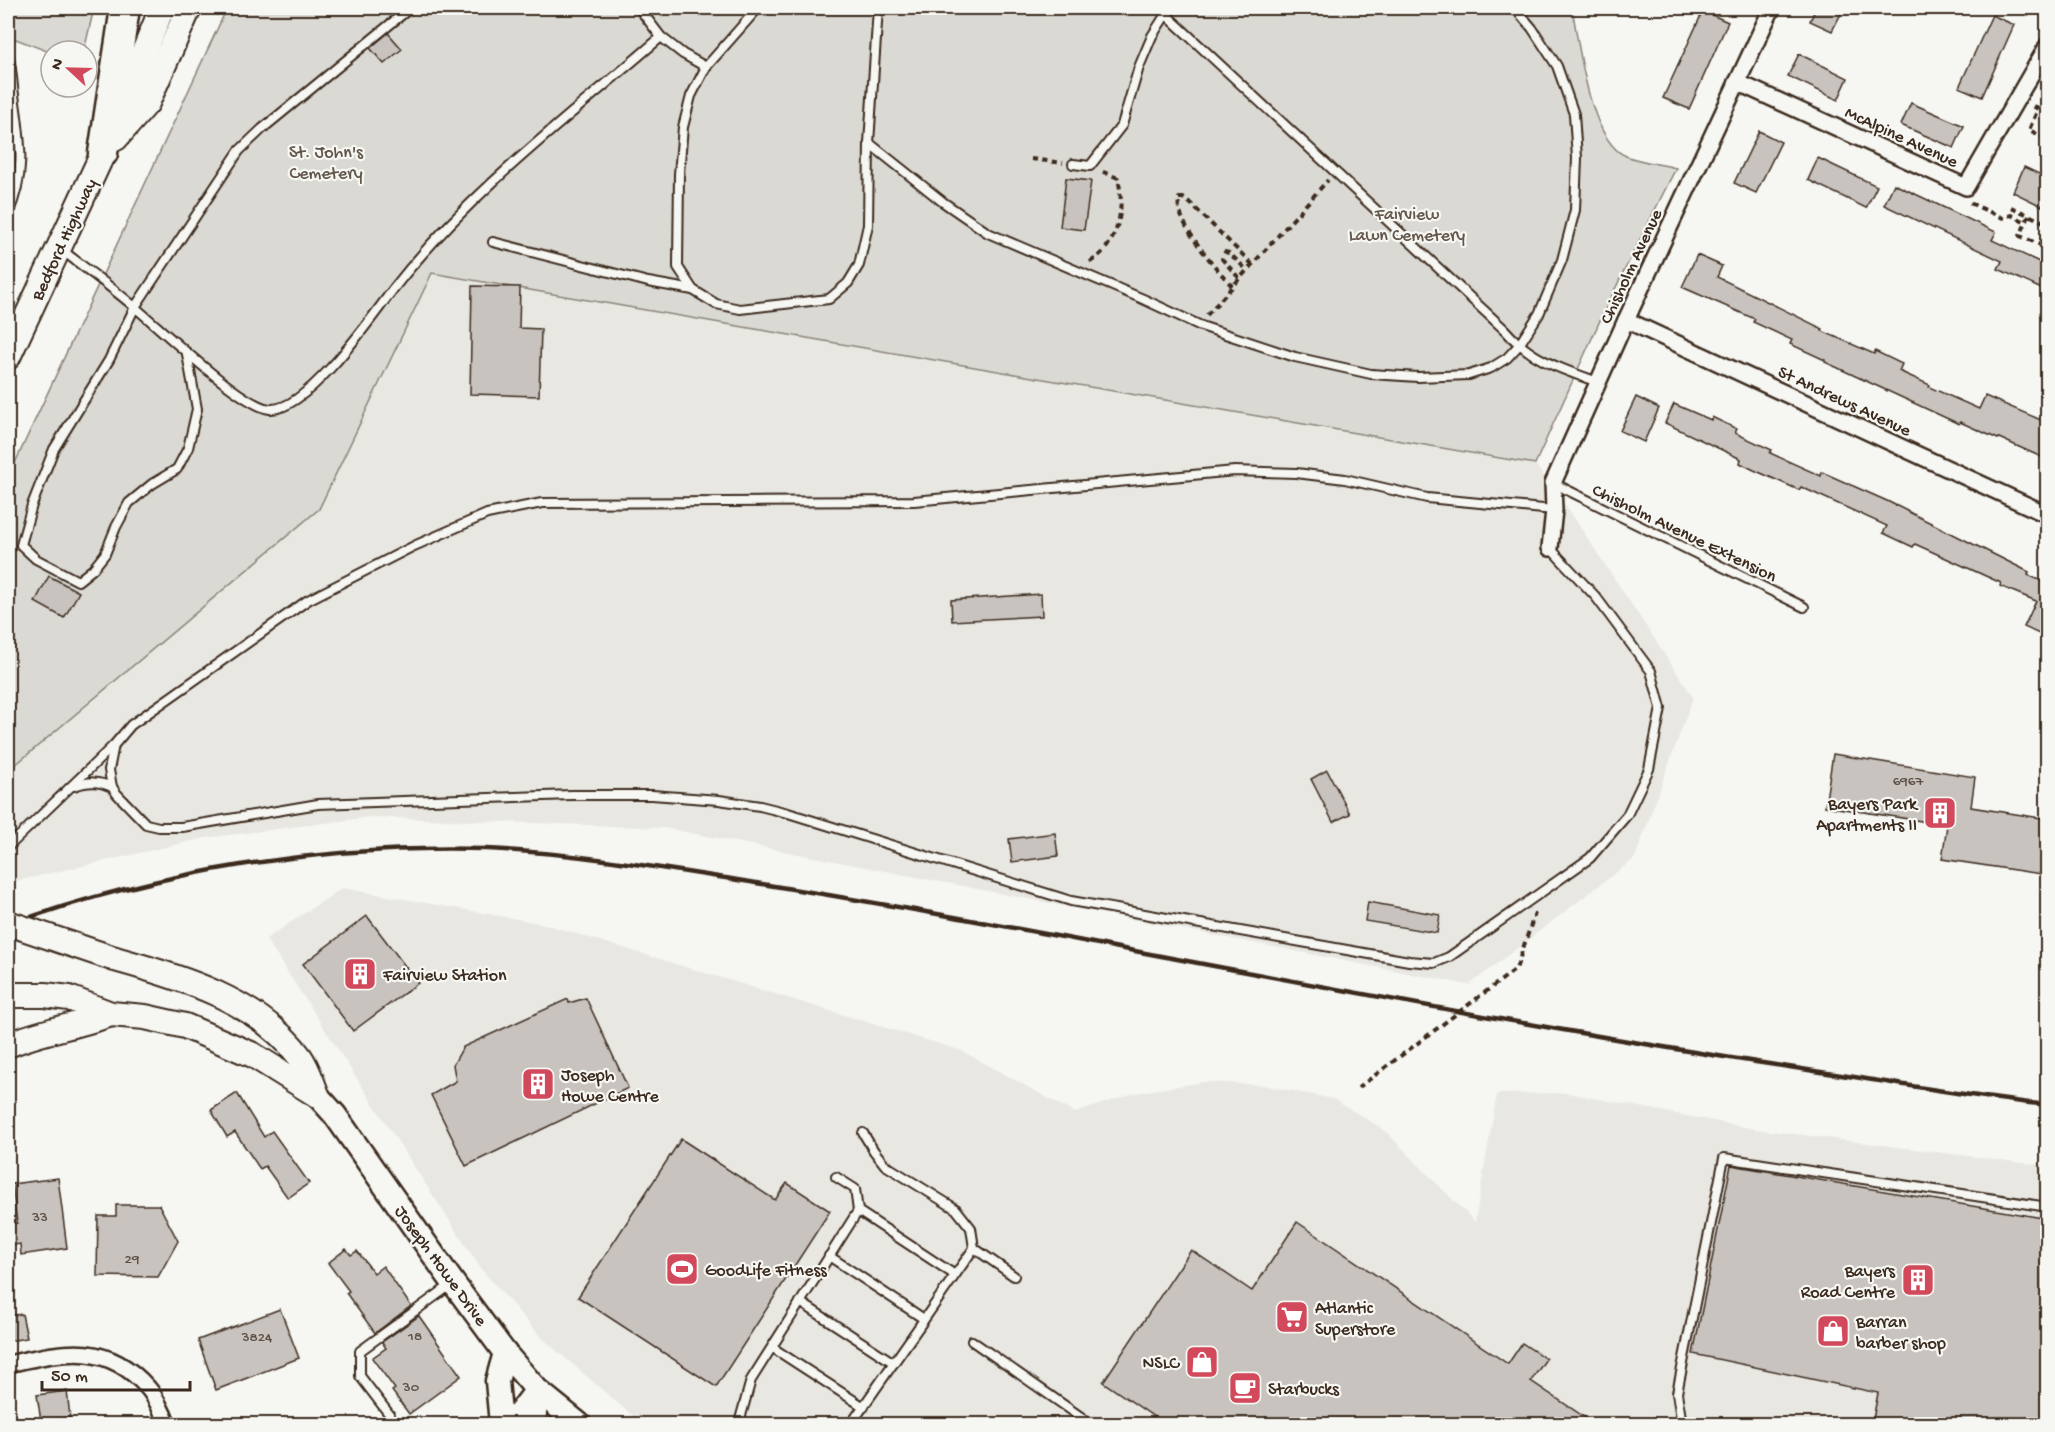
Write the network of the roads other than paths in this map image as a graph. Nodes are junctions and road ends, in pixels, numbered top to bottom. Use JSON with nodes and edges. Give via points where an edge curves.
{"nodes":[{"id":1,"x":125,"y":8,"type":"edge"},
{"id":2,"x":162,"y":8,"type":"edge"},
{"id":3,"x":189,"y":8,"type":"edge"},
{"id":4,"x":410,"y":8,"type":"edge"},
{"id":5,"x":639,"y":8,"type":"edge"},
{"id":6,"x":758,"y":8,"type":"edge"},
{"id":7,"x":878,"y":8,"type":"edge"},
{"id":8,"x":1159,"y":8,"type":"edge"},
{"id":9,"x":1174,"y":8,"type":"edge"},
{"id":10,"x":1515,"y":8,"type":"edge"},
{"id":11,"x":1772,"y":8,"type":"edge"},
{"id":12,"x":1166,"y":14,"type":"junction"},
{"id":13,"x":661,"y":37,"type":"junction"},
{"id":14,"x":2048,"y":45,"type":"edge"},
{"id":15,"x":8,"y":54,"type":"edge"},
{"id":16,"x":706,"y":67,"type":"junction"},
{"id":17,"x":1737,"y":82,"type":"junction"},
{"id":18,"x":869,"y":143,"type":"junction"},
{"id":19,"x":103,"y":153,"type":"junction"},
{"id":20,"x":1073,"y":164,"type":"road end"},
{"id":21,"x":8,"y":214,"type":"edge"},
{"id":22,"x":493,"y":242,"type":"dead end"},
{"id":23,"x":59,"y":247,"type":"junction"},
{"id":24,"x":693,"y":290,"type":"junction"},
{"id":25,"x":135,"y":308,"type":"junction"},
{"id":26,"x":1626,"y":320,"type":"junction"},
{"id":27,"x":1519,"y":345,"type":"junction"},
{"id":28,"x":187,"y":354,"type":"junction"},
{"id":29,"x":8,"y":357,"type":"edge"},
{"id":30,"x":1598,"y":382,"type":"junction"},
{"id":31,"x":1553,"y":483,"type":"junction"},
{"id":32,"x":1554,"y":510,"type":"junction"},
{"id":33,"x":2048,"y":515,"type":"edge"},
{"id":34,"x":1550,"y":548,"type":"joint"},
{"id":35,"x":1804,"y":607,"type":"dead end"},
{"id":36,"x":114,"y":745,"type":"junction"},
{"id":37,"x":72,"y":786,"type":"junction"},
{"id":38,"x":112,"y":787,"type":"junction"},
{"id":39,"x":8,"y":847,"type":"edge"},
{"id":40,"x":8,"y":923,"type":"edge"},
{"id":41,"x":8,"y":995,"type":"edge"},
{"id":42,"x":111,"y":1014,"type":"junction"},
{"id":43,"x":8,"y":1045,"type":"edge"},
{"id":44,"x":317,"y":1095,"type":"junction"},
{"id":45,"x":863,"y":1132,"type":"dead end"},
{"id":46,"x":836,"y":1177,"type":"dead end"},
{"id":47,"x":2048,"y":1207,"type":"edge"},
{"id":48,"x":858,"y":1211,"type":"junction"},
{"id":49,"x":974,"y":1248,"type":"junction"},
{"id":50,"x":829,"y":1257,"type":"junction"},
{"id":51,"x":955,"y":1275,"type":"junction"},
{"id":52,"x":1014,"y":1276,"type":"dead end"},
{"id":53,"x":454,"y":1284,"type":"junction"},
{"id":54,"x":800,"y":1302,"type":"junction"},
{"id":55,"x":924,"y":1319,"type":"junction"},
{"id":56,"x":972,"y":1341,"type":"dead end"},
{"id":57,"x":772,"y":1348,"type":"junction"},
{"id":58,"x":505,"y":1353,"type":"junction"},
{"id":59,"x":894,"y":1363,"type":"junction"},
{"id":60,"x":8,"y":1364,"type":"edge"},
{"id":61,"x":537,"y":1390,"type":"junction"},
{"id":62,"x":864,"y":1407,"type":"junction"},
{"id":63,"x":389,"y":1414,"type":"dead end"},
{"id":64,"x":739,"y":1424,"type":"edge"},
{"id":65,"x":168,"y":1425,"type":"edge"},
{"id":66,"x":501,"y":1425,"type":"edge"},
{"id":67,"x":511,"y":1425,"type":"edge"},
{"id":68,"x":534,"y":1425,"type":"edge"},
{"id":69,"x":579,"y":1425,"type":"edge"},
{"id":70,"x":851,"y":1425,"type":"edge"},
{"id":71,"x":1091,"y":1425,"type":"edge"},
{"id":72,"x":1682,"y":1425,"type":"edge"}],
"edges":[{"from":1,"to":19,"type":"highway"},
{"from":2,"to":19,"type":"main road","name":"Bedford Highway"},
{"from":3,"to":19,"type":"main road","name":"Bedford Highway","via":[[147,103]]},
{"from":4,"to":25,"type":"lane","via":[[240,151]]},
{"from":5,"to":13,"type":"lane"},
{"from":6,"to":16,"type":"lane"},
{"from":7,"to":18,"type":"lane"},
{"from":8,"to":12,"type":"lane"},
{"from":9,"to":12,"type":"lane"},
{"from":10,"to":27,"type":"lane","via":[[1557,66],[1574,114],[1578,158],[1575,210],[1562,260],[1539,314]]},
{"from":11,"to":17,"type":"street","name":"Chisholm Avenue"},
{"from":12,"to":20,"type":"lane","via":[[1148,46],[1122,125],[1090,166]]},
{"from":12,"to":27,"type":"lane"},
{"from":13,"to":16,"type":"lane"},
{"from":13,"to":28,"type":"lane","via":[[495,181],[424,250],[342,356],[294,402],[270,409],[250,401]]},
{"from":14,"to":17,"type":"street","name":"McAlpine Avenue","via":[[1966,188]]},
{"from":15,"to":21,"type":"lane","via":[[21,166]]},
{"from":16,"to":24,"type":"lane","via":[[691,96],[683,127],[679,174],[678,267]]},
{"from":17,"to":26,"type":"street","name":"Chisholm Avenue"},
{"from":18,"to":24,"type":"lane","via":[[868,225],[860,265],[848,283],[829,299],[740,309],[716,304]]},
{"from":18,"to":27,"type":"lane","via":[[988,233],[1201,326],[1295,357],[1371,374],[1470,375],[1491,368]]},
{"from":19,"to":23,"type":"main road","name":"Bedford Highway"},
{"from":22,"to":24,"type":"lane"},
{"from":23,"to":25,"type":"lane"},
{"from":23,"to":29,"type":"main road","name":"Bedford Highway"},
{"from":25,"to":28,"type":"lane"},
{"from":25,"to":28,"type":"lane","via":[[109,360],[54,449],[21,545],[36,559],[78,581],[105,554],[129,503],[177,469],[188,448],[197,409]]},
{"from":26,"to":30,"type":"street","name":"Chisholm Avenue"},
{"from":26,"to":33,"type":"street","name":"St Andrews Avenue"},
{"from":27,"to":30,"type":"lane","via":[[1532,355]]},
{"from":30,"to":31,"type":"street","name":"Chisholm Avenue"},
{"from":31,"to":32,"type":"street","name":"Chisholm Avenue"},
{"from":31,"to":35,"type":"lane","name":"Chisholm Avenue Extension"},
{"from":32,"to":34,"type":"street","name":"Chisholm Avenue"},
{"from":32,"to":36,"type":"lane","via":[[1427,498],[1325,476],[1235,471],[914,501],[542,503],[487,514],[308,600],[131,725]]},
{"from":34,"to":38,"type":"lane","via":[[1596,597],[1650,671],[1661,708],[1649,769],[1627,815],[1590,858],[1449,957],[1434,963],[1071,901],[788,813],[719,800],[572,795],[318,804],[159,828],[146,824]]},
{"from":36,"to":37,"type":"lane"},
{"from":36,"to":38,"type":"lane","via":[[109,770]]},
{"from":37,"to":38,"type":"lane","via":[[99,781]]},
{"from":37,"to":39,"type":"lane"},
{"from":40,"to":44,"type":"main road","bridge":true,"via":[[152,969],[229,1000],[287,1040],[302,1059]]},
{"from":41,"to":42,"type":"main road","via":[[69,998]]},
{"from":42,"to":43,"type":"main road"},
{"from":42,"to":44,"type":"main road","via":[[145,1017],[203,1033],[253,1055]]},
{"from":44,"to":53,"type":"main road","name":"Joseph Howe Drive","via":[[352,1138]]},
{"from":45,"to":49,"type":"lane","via":[[885,1165],[956,1209],[971,1228]]},
{"from":46,"to":48,"type":"lane","via":[[855,1189]]},
{"from":47,"to":72,"type":"lane","via":[[1724,1158],[1677,1393]]},
{"from":48,"to":50,"type":"lane"},
{"from":48,"to":51,"type":"lane"},
{"from":49,"to":51,"type":"lane"},
{"from":49,"to":52,"type":"lane"},
{"from":50,"to":54,"type":"lane"},
{"from":50,"to":55,"type":"lane"},
{"from":51,"to":55,"type":"lane"},
{"from":53,"to":58,"type":"main road","name":"Joseph Howe Drive"},
{"from":53,"to":63,"type":"lane","via":[[360,1351],[360,1376]]},
{"from":54,"to":57,"type":"lane"},
{"from":54,"to":59,"type":"lane"},
{"from":55,"to":59,"type":"lane"},
{"from":56,"to":71,"type":"lane"},
{"from":57,"to":62,"type":"lane"},
{"from":57,"to":64,"type":"lane","via":[[751,1380]]},
{"from":58,"to":61,"type":"main road","name":"Joseph Howe Drive"},
{"from":58,"to":66,"type":"main road","via":[[496,1381]]},
{"from":59,"to":62,"type":"lane"},
{"from":60,"to":65,"type":"street","via":[[77,1352],[116,1360],[149,1389]]},
{"from":61,"to":67,"type":"main road"},
{"from":61,"to":68,"type":"main road"},
{"from":61,"to":69,"type":"main road","name":"Joseph Howe Drive"},
{"from":62,"to":70,"type":"lane"}]}
